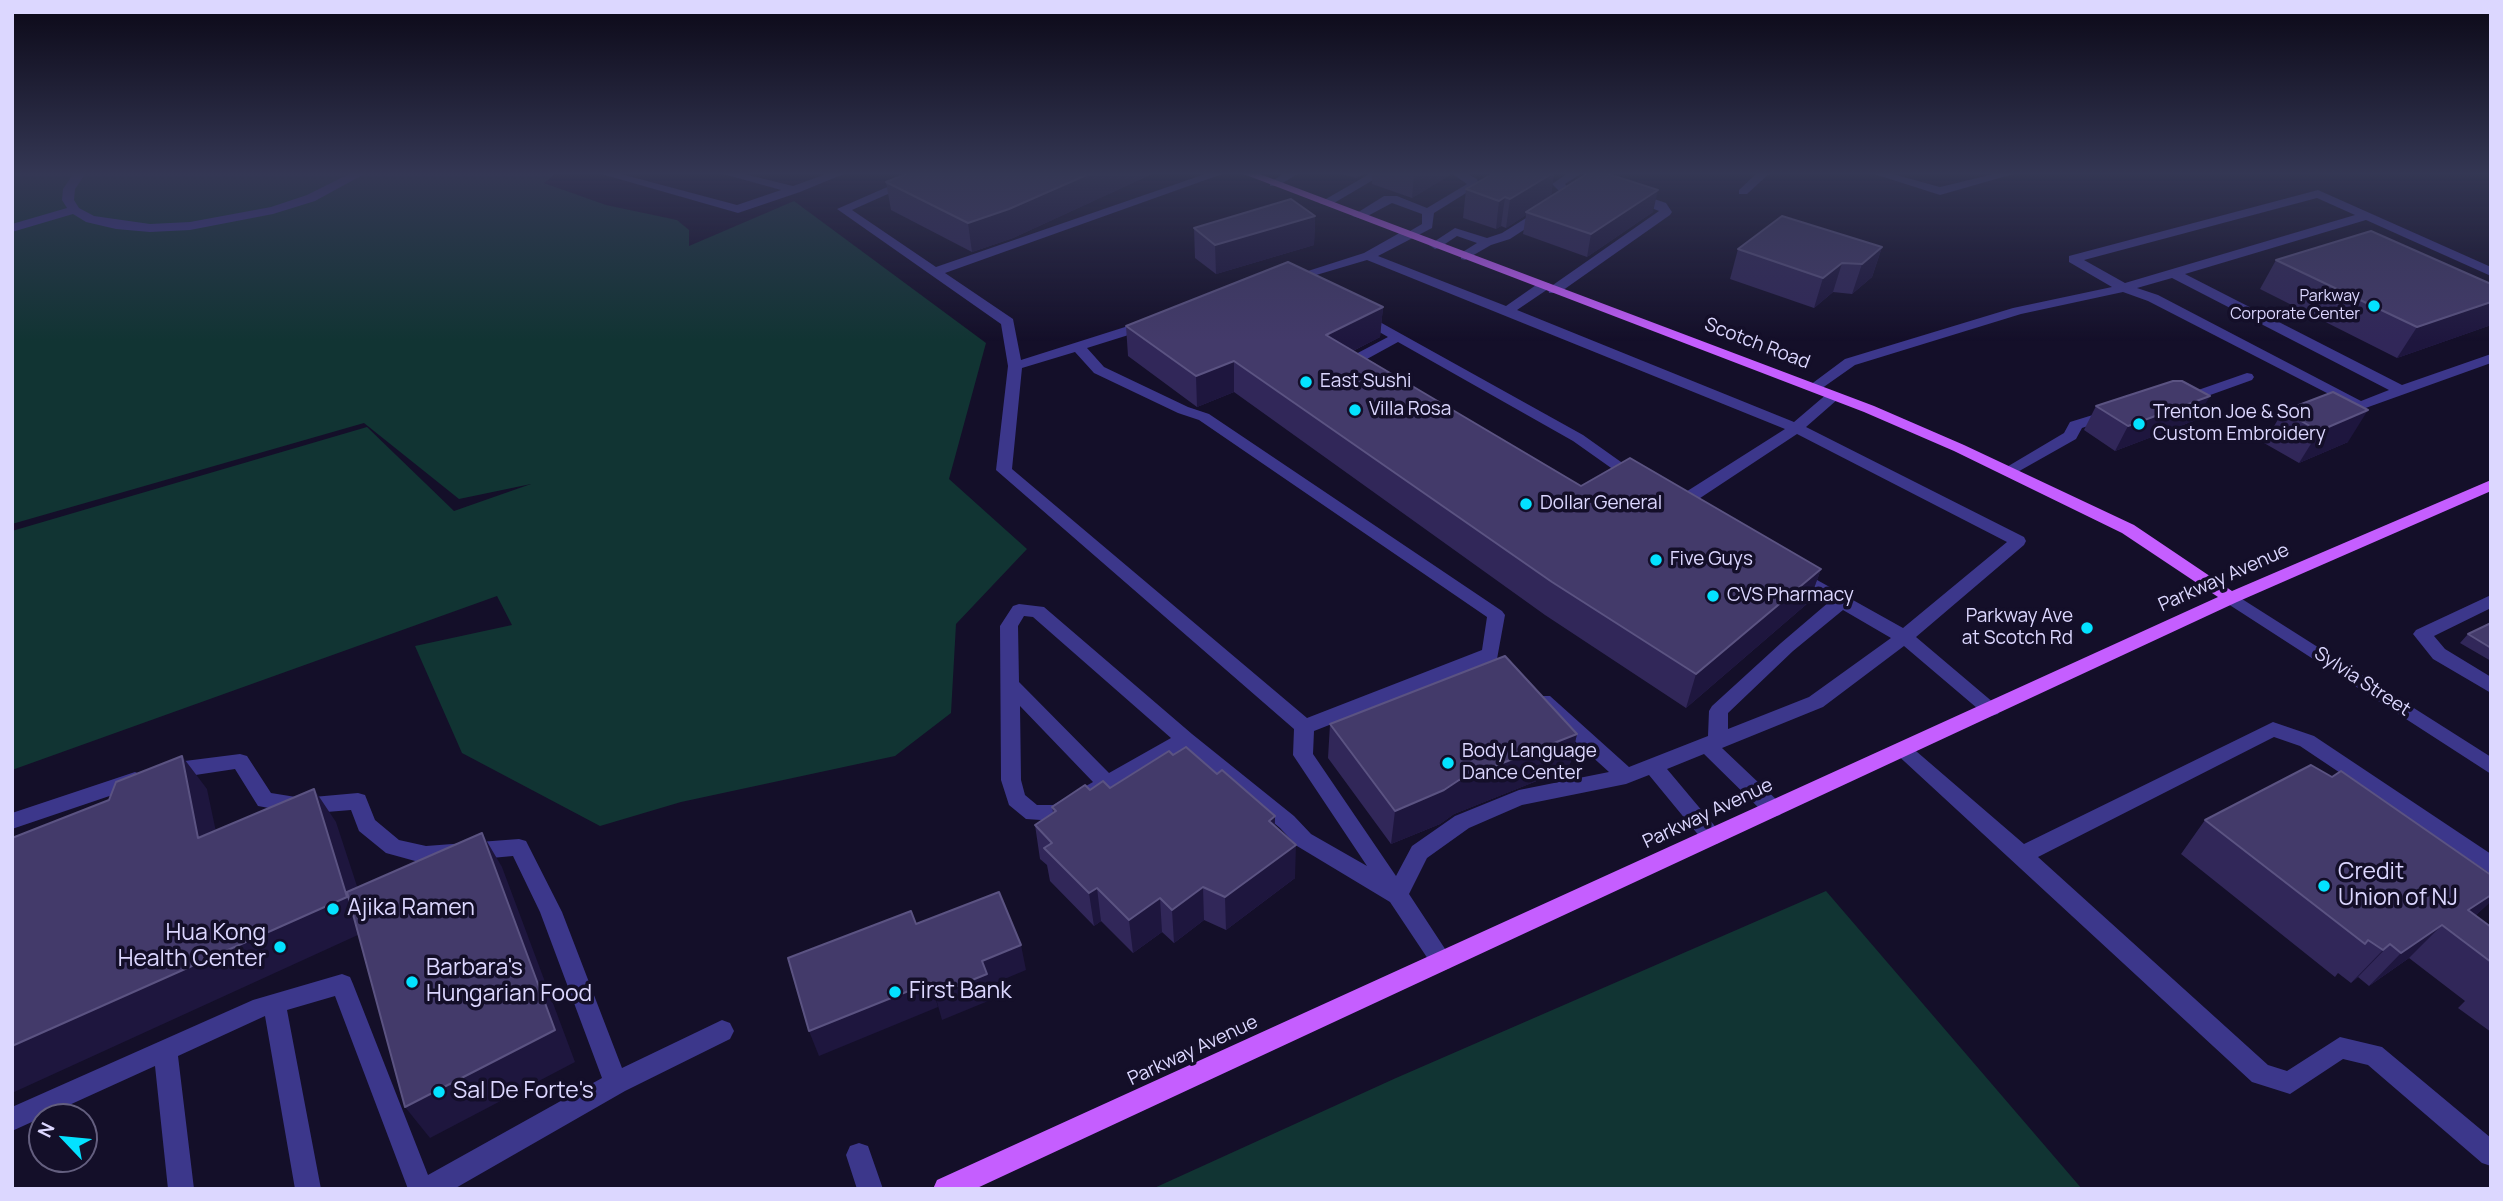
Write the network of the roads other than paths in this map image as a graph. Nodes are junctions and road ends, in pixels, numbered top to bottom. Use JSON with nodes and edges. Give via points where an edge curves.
{"nodes":[{"id":1,"x":872,"y":229,"type":"edge"},
{"id":2,"x":1058,"y":229,"type":"edge"},
{"id":3,"x":1393,"y":229,"type":"edge"},
{"id":4,"x":1422,"y":229,"type":"edge"},
{"id":5,"x":1517,"y":229,"type":"edge"},
{"id":6,"x":1640,"y":229,"type":"edge"},
{"id":7,"x":2186,"y":229,"type":"edge"},
{"id":8,"x":2322,"y":229,"type":"edge"},
{"id":9,"x":2333,"y":229,"type":"edge"},
{"id":10,"x":2395,"y":229,"type":"edge"},
{"id":11,"x":1409,"y":235,"type":"junction"},
{"id":12,"x":2354,"y":239,"type":"edge"},
{"id":13,"x":1487,"y":242,"type":"junction"},
{"id":14,"x":1434,"y":245,"type":"junction"},
{"id":15,"x":1368,"y":256,"type":"junction"},
{"id":16,"x":1465,"y":256,"type":"junction"},
{"id":17,"x":935,"y":272,"type":"junction"},
{"id":18,"x":2491,"y":272,"type":"edge"},
{"id":19,"x":2173,"y":273,"type":"junction"},
{"id":20,"x":1295,"y":277,"type":"junction"},
{"id":21,"x":1273,"y":283,"type":"edge"},
{"id":22,"x":1314,"y":288,"type":"edge"},
{"id":23,"x":1549,"y":288,"type":"junction"},
{"id":24,"x":2124,"y":288,"type":"junction"},
{"id":25,"x":1344,"y":306,"type":"edge"},
{"id":26,"x":1507,"y":311,"type":"junction"},
{"id":27,"x":1158,"y":321,"type":"edge"},
{"id":28,"x":1398,"y":337,"type":"junction"},
{"id":29,"x":1079,"y":348,"type":"junction"},
{"id":30,"x":2491,"y":358,"type":"edge"},
{"id":31,"x":1015,"y":366,"type":"junction"},
{"id":32,"x":1380,"y":373,"type":"edge"},
{"id":33,"x":2247,"y":377,"type":"dead end"},
{"id":34,"x":1813,"y":388,"type":"junction"},
{"id":35,"x":2402,"y":391,"type":"junction"},
{"id":36,"x":1833,"y":396,"type":"junction"},
{"id":37,"x":2171,"y":398,"type":"edge"},
{"id":38,"x":2123,"y":409,"type":"edge"},
{"id":39,"x":1796,"y":428,"type":"junction"},
{"id":40,"x":2008,"y":471,"type":"junction"},
{"id":41,"x":2491,"y":485,"type":"edge"},
{"id":42,"x":1665,"y":499,"type":"junction"},
{"id":43,"x":1696,"y":517,"type":"edge"},
{"id":44,"x":1779,"y":565,"type":"edge"},
{"id":45,"x":2231,"y":598,"type":"junction"},
{"id":46,"x":1842,"y":601,"type":"junction"},
{"id":47,"x":2491,"y":601,"type":"edge"},
{"id":48,"x":1904,"y":637,"type":"junction"},
{"id":49,"x":1491,"y":654,"type":"junction"},
{"id":50,"x":1510,"y":671,"type":"edge"},
{"id":51,"x":1010,"y":684,"type":"junction"},
{"id":52,"x":2491,"y":686,"type":"edge"},
{"id":53,"x":1529,"y":688,"type":"edge"},
{"id":54,"x":1991,"y":709,"type":"junction"},
{"id":55,"x":1304,"y":727,"type":"junction"},
{"id":56,"x":1185,"y":739,"type":"junction"},
{"id":57,"x":1713,"y":744,"type":"junction"},
{"id":58,"x":1902,"y":750,"type":"junction"},
{"id":59,"x":1653,"y":766,"type":"junction"},
{"id":60,"x":2491,"y":767,"type":"edge"},
{"id":61,"x":1626,"y":776,"type":"junction"},
{"id":62,"x":1108,"y":785,"type":"junction"},
{"id":63,"x":1773,"y":809,"type":"junction"},
{"id":64,"x":12,"y":821,"type":"edge"},
{"id":65,"x":1712,"y":837,"type":"junction"},
{"id":66,"x":2022,"y":855,"type":"junction"},
{"id":67,"x":2491,"y":864,"type":"edge"},
{"id":68,"x":1396,"y":895,"type":"junction"},
{"id":69,"x":1442,"y":961,"type":"junction"},
{"id":70,"x":274,"y":1003,"type":"junction"},
{"id":71,"x":722,"y":1031,"type":"dead end"},
{"id":72,"x":165,"y":1051,"type":"junction"},
{"id":73,"x":616,"y":1083,"type":"junction"},
{"id":74,"x":12,"y":1119,"type":"edge"},
{"id":75,"x":2491,"y":1154,"type":"edge"},
{"id":76,"x":859,"y":1155,"type":"dead end"},
{"id":77,"x":181,"y":1189,"type":"edge"},
{"id":78,"x":308,"y":1189,"type":"edge"},
{"id":79,"x":421,"y":1189,"type":"edge"},
{"id":80,"x":429,"y":1189,"type":"edge"},
{"id":81,"x":870,"y":1189,"type":"edge"},
{"id":82,"x":946,"y":1189,"type":"edge"}],
"edges":[{"from":1,"to":17,"type":"street"},
{"from":2,"to":17,"type":"street"},
{"from":3,"to":11,"type":"main road","name":"Scotch Road"},
{"from":4,"to":11,"type":"street"},
{"from":5,"to":13,"type":"street"},
{"from":6,"to":23,"type":"street"},
{"from":7,"to":24,"type":"street","via":[[2073,259]]},
{"from":8,"to":19,"type":"street"},
{"from":9,"to":12,"type":"street"},
{"from":10,"to":18,"type":"street"},
{"from":11,"to":14,"type":"main road","name":"Scotch Road"},
{"from":11,"to":15,"type":"street"},
{"from":13,"to":14,"type":"street","via":[[1455,232]]},
{"from":13,"to":16,"type":"street"},
{"from":14,"to":16,"type":"main road","name":"Scotch Road"},
{"from":15,"to":20,"type":"street"},
{"from":15,"to":26,"type":"street"},
{"from":16,"to":23,"type":"main road","name":"Scotch Road"},
{"from":17,"to":31,"type":"street","via":[[1008,322]]},
{"from":19,"to":24,"type":"street"},
{"from":19,"to":35,"type":"street"},
{"from":20,"to":21,"type":"street"},
{"from":20,"to":22,"type":"street"},
{"from":23,"to":26,"type":"street"},
{"from":23,"to":34,"type":"main road","name":"Scotch Road"},
{"from":24,"to":34,"type":"street","via":[[2018,311],[1850,362]]},
{"from":24,"to":35,"type":"street","via":[[2153,298],[2360,406]]},
{"from":25,"to":28,"type":"street"},
{"from":26,"to":39,"type":"street"},
{"from":27,"to":29,"type":"street"},
{"from":28,"to":32,"type":"street","via":[[1357,359]]},
{"from":28,"to":42,"type":"street","via":[[1578,438],[1617,470]]},
{"from":29,"to":31,"type":"street"},
{"from":29,"to":49,"type":"street","via":[[1099,370],[1204,417],[1496,615]]},
{"from":30,"to":35,"type":"street"},
{"from":31,"to":55,"type":"street","via":[[1004,470]]},
{"from":33,"to":37,"type":"street","via":[[2182,400]]},
{"from":34,"to":36,"type":"main road","name":"Scotch Road"},
{"from":36,"to":39,"type":"street"},
{"from":36,"to":40,"type":"main road","name":"Scotch Road"},
{"from":38,"to":40,"type":"street","via":[[2075,425],[2071,436]]},
{"from":39,"to":42,"type":"street"},
{"from":39,"to":48,"type":"street","via":[[2018,541]]},
{"from":40,"to":45,"type":"main road","name":"Scotch Road","via":[[2127,529]]},
{"from":41,"to":45,"type":"main road","name":"Parkway Avenue"},
{"from":42,"to":43,"type":"street"},
{"from":44,"to":46,"type":"street"},
{"from":45,"to":54,"type":"main road","name":"Parkway Avenue"},
{"from":45,"to":60,"type":"street","name":"Sylvia Street"},
{"from":46,"to":48,"type":"street"},
{"from":46,"to":57,"type":"street","via":[[1719,711]]},
{"from":47,"to":52,"type":"street","via":[[2423,634],[2439,654]]},
{"from":48,"to":54,"type":"street"},
{"from":48,"to":57,"type":"street","via":[[1816,702]]},
{"from":49,"to":50,"type":"street"},
{"from":49,"to":55,"type":"street"},
{"from":51,"to":56,"type":"street","via":[[1009,626],[1019,610],[1032,609]]},
{"from":51,"to":62,"type":"street"},
{"from":51,"to":62,"type":"street","via":[[1011,780],[1016,799],[1033,813],[1056,813]]},
{"from":53,"to":61,"type":"street"},
{"from":54,"to":58,"type":"main road","name":"Parkway Avenue"},
{"from":55,"to":68,"type":"street","via":[[1303,755]]},
{"from":56,"to":62,"type":"street"},
{"from":56,"to":68,"type":"street","via":[[1304,840]]},
{"from":57,"to":59,"type":"street"},
{"from":57,"to":63,"type":"street"},
{"from":58,"to":63,"type":"main road","name":"Parkway Avenue"},
{"from":58,"to":66,"type":"street"},
{"from":59,"to":61,"type":"street"},
{"from":59,"to":65,"type":"street"},
{"from":61,"to":68,"type":"street","via":[[1519,798],[1462,822],[1419,852]]},
{"from":63,"to":65,"type":"main road","name":"Parkway Avenue"},
{"from":64,"to":73,"type":"street","via":[[160,772],[240,761],[265,800],[302,806],[358,801],[366,825],[393,847],[426,855],[519,847],[551,912]]},
{"from":65,"to":69,"type":"main road","name":"Parkway Avenue"},
{"from":66,"to":67,"type":"street","via":[[2273,729],[2307,741]]},
{"from":66,"to":75,"type":"street","via":[[2261,1074],[2290,1083],[2340,1048],[2374,1055]]},
{"from":68,"to":69,"type":"street"},
{"from":69,"to":82,"type":"main road","name":"Parkway Avenue"},
{"from":70,"to":72,"type":"street"},
{"from":70,"to":78,"type":"street"},
{"from":70,"to":79,"type":"street","via":[[342,984]]},
{"from":71,"to":73,"type":"street"},
{"from":72,"to":74,"type":"street"},
{"from":72,"to":77,"type":"street"},
{"from":73,"to":80,"type":"street"},
{"from":76,"to":81,"type":"street"}]}
